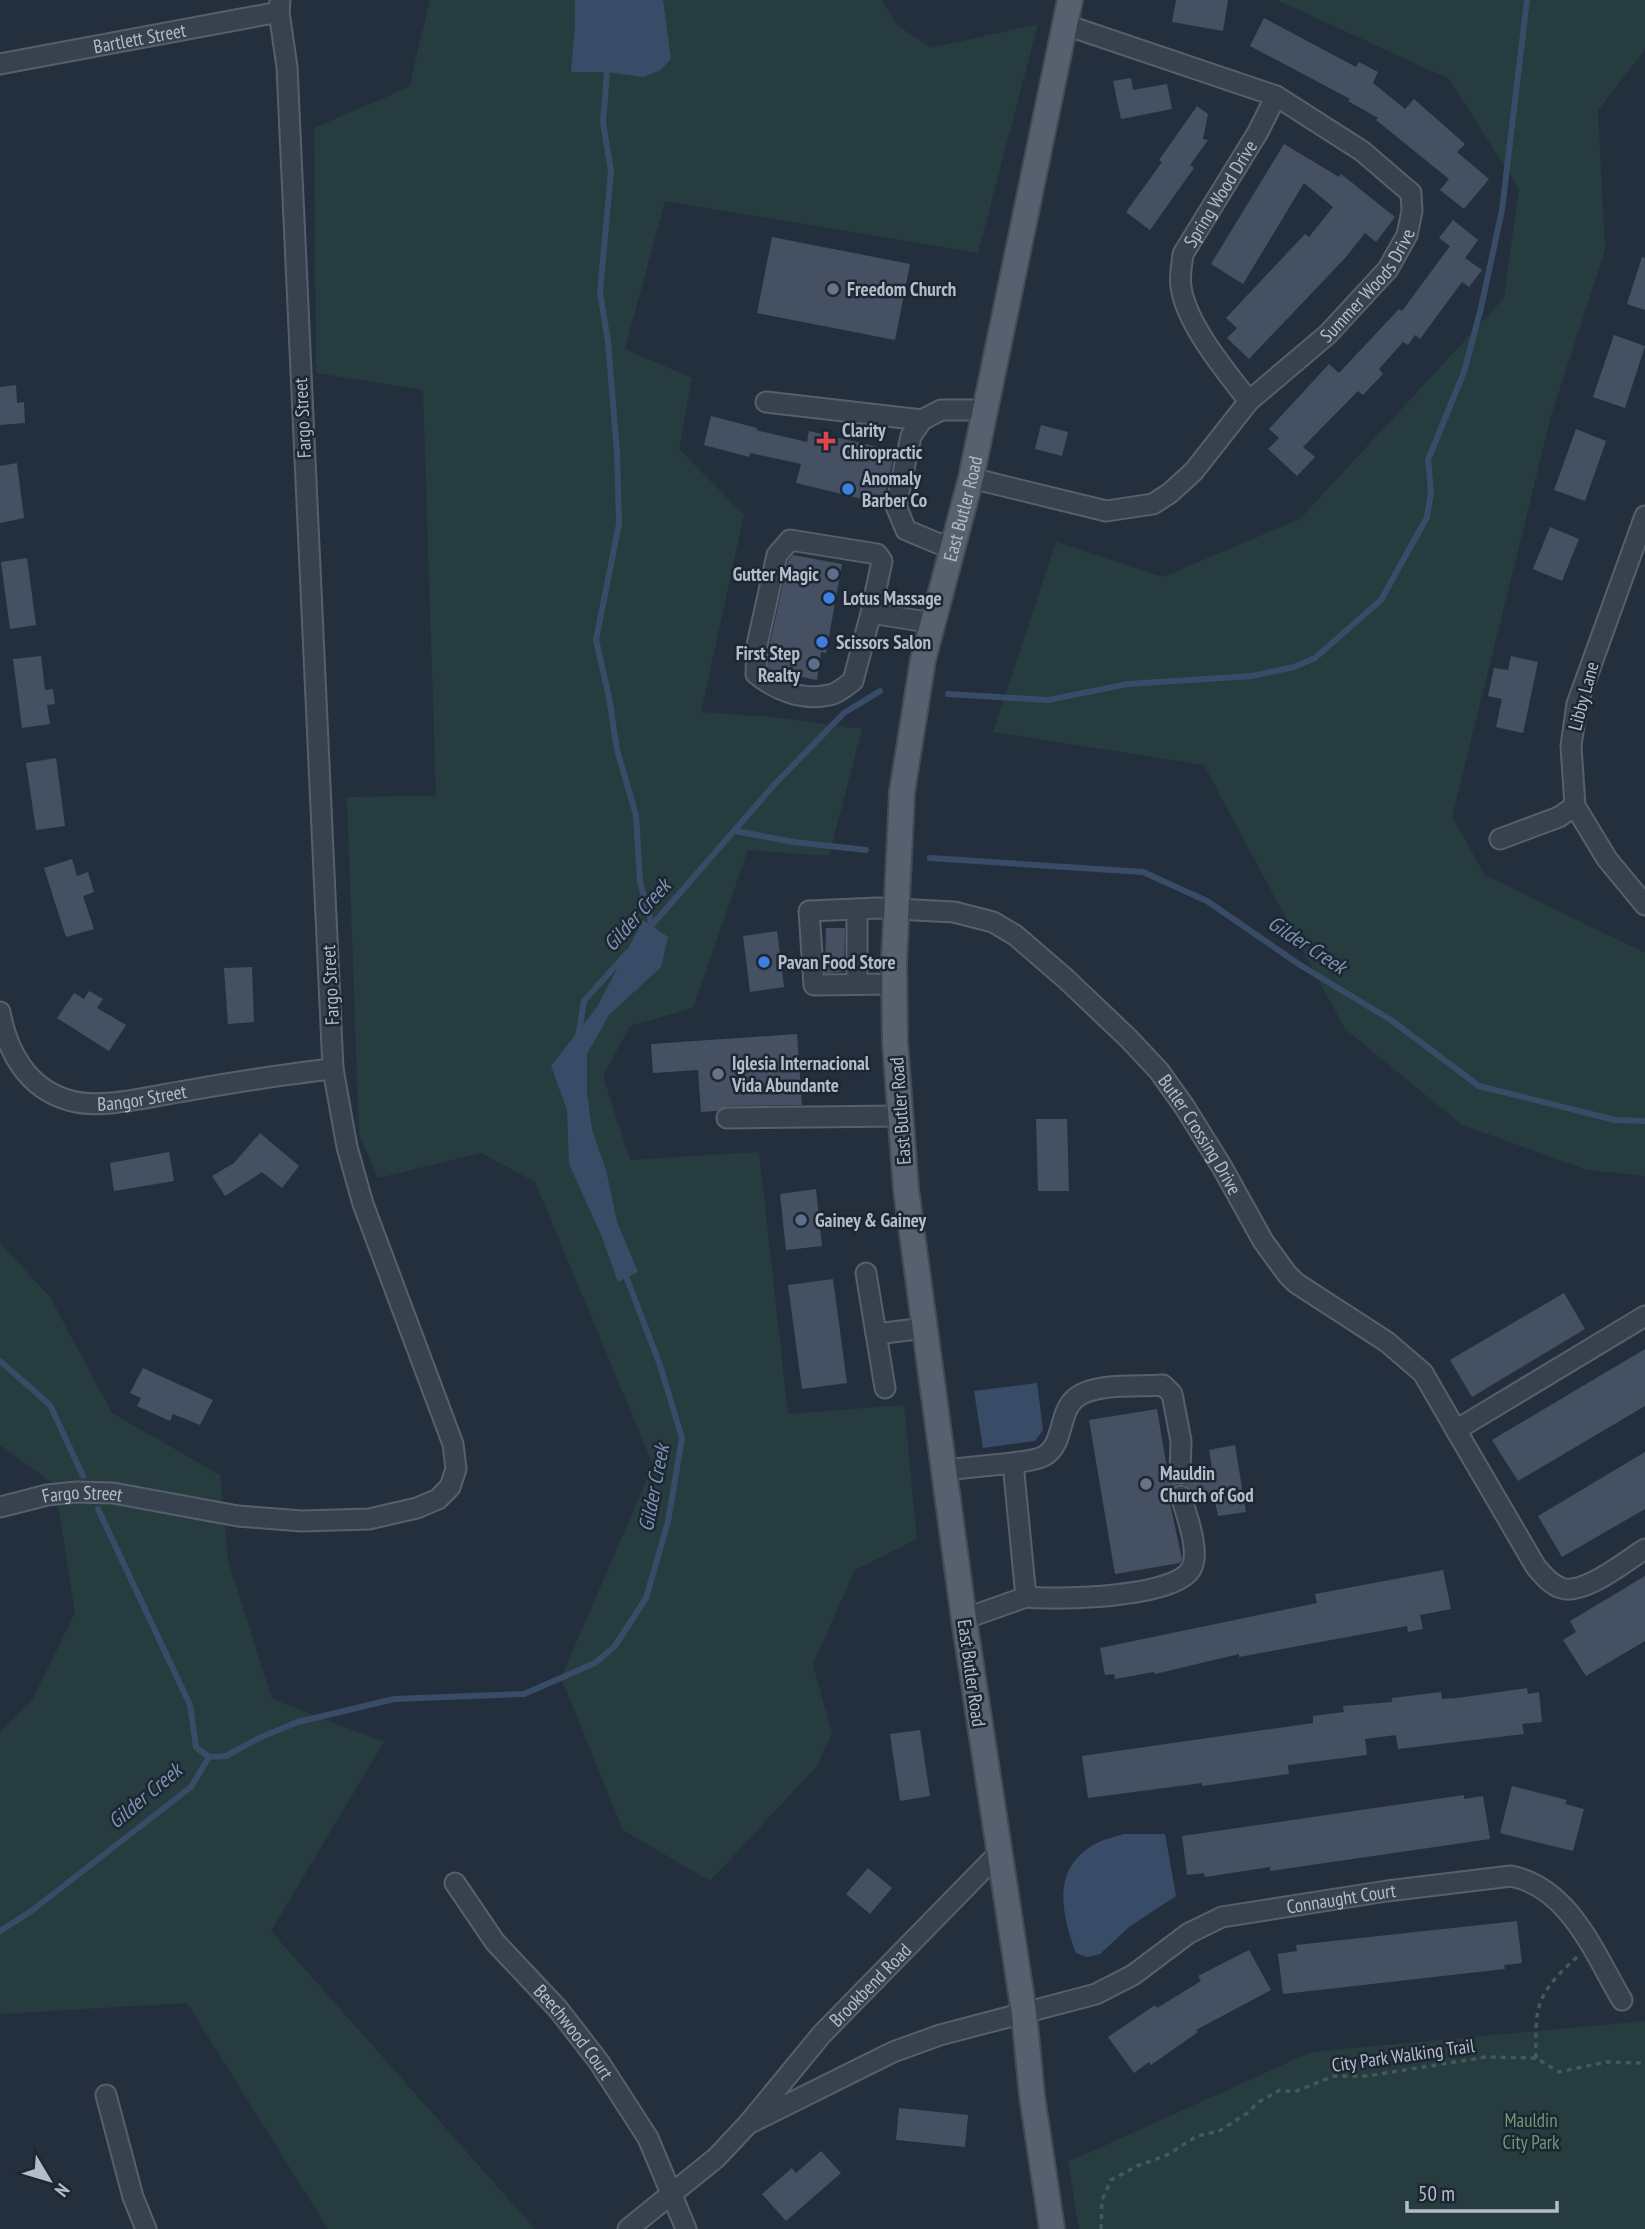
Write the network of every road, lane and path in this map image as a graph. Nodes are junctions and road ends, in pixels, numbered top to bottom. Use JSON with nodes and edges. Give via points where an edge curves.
{"nodes":[{"id":1,"x":1070,"y":0,"type":"edge"},
{"id":2,"x":279,"y":6,"type":"edge"},
{"id":3,"x":1066,"y":25,"type":"junction"},
{"id":4,"x":0,"y":64,"type":"edge"},
{"id":5,"x":1276,"y":96,"type":"junction"},
{"id":6,"x":1250,"y":401,"type":"junction"},
{"id":7,"x":766,"y":402,"type":"dead end"},
{"id":8,"x":986,"y":410,"type":"junction"},
{"id":9,"x":922,"y":420,"type":"junction"},
{"id":10,"x":971,"y":478,"type":"junction"},
{"id":11,"x":1645,"y":519,"type":"edge"},
{"id":12,"x":953,"y":545,"type":"junction"},
{"id":13,"x":871,"y":613,"type":"junction"},
{"id":14,"x":933,"y":623,"type":"junction"},
{"id":15,"x":1575,"y":806,"type":"junction"},
{"id":16,"x":1500,"y":839,"type":"dead end"},
{"id":17,"x":1645,"y":905,"type":"edge"},
{"id":18,"x":857,"y":909,"type":"junction"},
{"id":19,"x":895,"y":909,"type":"junction"},
{"id":20,"x":857,"y":984,"type":"junction"},
{"id":21,"x":894,"y":984,"type":"junction"},
{"id":22,"x":0,"y":1012,"type":"edge"},
{"id":23,"x":333,"y":1069,"type":"junction"},
{"id":24,"x":899,"y":1116,"type":"junction"},
{"id":25,"x":727,"y":1118,"type":"dead end"},
{"id":26,"x":866,"y":1273,"type":"dead end"},
{"id":27,"x":1645,"y":1316,"type":"edge"},
{"id":28,"x":925,"y":1328,"type":"junction"},
{"id":29,"x":876,"y":1334,"type":"junction"},
{"id":30,"x":885,"y":1388,"type":"dead end"},
{"id":31,"x":1456,"y":1430,"type":"junction"},
{"id":32,"x":1013,"y":1463,"type":"junction"},
{"id":33,"x":944,"y":1470,"type":"junction"},
{"id":34,"x":1180,"y":1473,"type":"dead end"},
{"id":35,"x":1181,"y":1496,"type":"dead end"},
{"id":36,"x":0,"y":1507,"type":"edge"},
{"id":37,"x":1645,"y":1549,"type":"edge"},
{"id":38,"x":1026,"y":1597,"type":"junction"},
{"id":39,"x":964,"y":1619,"type":"junction"},
{"id":40,"x":998,"y":1854,"type":"junction"},
{"id":41,"x":455,"y":1883,"type":"dead end"},
{"id":42,"x":1577,"y":1957,"type":"dead end"},
{"id":43,"x":1622,"y":2000,"type":"dead end"},
{"id":44,"x":1024,"y":2013,"type":"junction"},
{"id":45,"x":1536,"y":2058,"type":"junction"},
{"id":46,"x":1645,"y":2063,"type":"edge"},
{"id":47,"x":106,"y":2095,"type":"dead end"},
{"id":48,"x":748,"y":2124,"type":"junction"},
{"id":49,"x":671,"y":2194,"type":"junction"},
{"id":50,"x":146,"y":2229,"type":"edge"},
{"id":51,"x":628,"y":2229,"type":"edge"},
{"id":52,"x":685,"y":2229,"type":"edge"},
{"id":53,"x":1052,"y":2229,"type":"edge"},
{"id":54,"x":1101,"y":2229,"type":"edge"}],
"edges":[{"from":1,"to":3,"type":"main road","name":"East Butler Road"},
{"from":2,"to":4,"type":"street","name":"Bartlett Street"},
{"from":2,"to":23,"type":"street","name":"Fargo Street","via":[[287,81]]},
{"from":3,"to":5,"type":"street","name":"Summer Woods Drive"},
{"from":3,"to":8,"type":"main road","name":"East Butler Road"},
{"from":5,"to":6,"type":"street","name":"Spring Wood Drive","via":[[1183,254],[1180,274],[1181,290],[1211,353]]},
{"from":5,"to":6,"type":"street","name":"Summer Woods Drive","via":[[1395,177],[1411,193],[1412,211],[1407,235],[1388,269],[1328,334]]},
{"from":6,"to":10,"type":"street","name":"Summer Woods Drive","via":[[1194,471],[1153,504],[1105,512]]},
{"from":7,"to":9,"type":"street"},
{"from":8,"to":9,"type":"street","via":[[941,410]]},
{"from":8,"to":10,"type":"main road","name":"East Butler Road"},
{"from":9,"to":12,"type":"street","via":[[911,436],[896,506],[906,530]]},
{"from":10,"to":12,"type":"main road","name":"East Butler Road"},
{"from":11,"to":15,"type":"street","name":"Libby Lane","via":[[1577,704],[1571,746]]},
{"from":12,"to":14,"type":"main road","name":"East Butler Road"},
{"from":13,"to":13,"type":"street","via":[[853,681],[831,695],[799,696],[772,687],[757,674],[757,645],[777,555],[790,540],[877,554],[881,561]]},
{"from":13,"to":14,"type":"street"},
{"from":14,"to":19,"type":"main road","name":"East Butler Road","via":[[902,792]]},
{"from":15,"to":16,"type":"street","via":[[1559,817]]},
{"from":15,"to":17,"type":"street","name":"Libby Lane","via":[[1607,859]]},
{"from":18,"to":19,"type":"street","name":"Butler Crossing Drive"},
{"from":18,"to":20,"type":"street"},
{"from":18,"to":20,"type":"street","name":"Butler Crossing Drive","via":[[809,911],[814,985]]},
{"from":19,"to":21,"type":"main road","name":"East Butler Road"},
{"from":19,"to":31,"type":"street","name":"Butler Crossing Drive","via":[[954,912],[993,922],[1066,979],[1159,1071],[1287,1274],[1387,1342],[1423,1373]]},
{"from":20,"to":21,"type":"street"},
{"from":21,"to":24,"type":"main road","name":"East Butler Road"},
{"from":22,"to":23,"type":"street","name":"Bangor Street","via":[[21,1069],[48,1092],[68,1101],[93,1104]]},
{"from":23,"to":36,"type":"street","name":"Fargo Street","via":[[363,1204],[453,1444],[456,1469],[450,1487],[438,1499],[417,1508],[369,1519],[302,1521],[238,1516],[113,1493],[47,1495]]},
{"from":24,"to":25,"type":"street"},
{"from":24,"to":28,"type":"main road","name":"East Butler Road"},
{"from":26,"to":29,"type":"street"},
{"from":27,"to":31,"type":"street"},
{"from":28,"to":29,"type":"street"},
{"from":28,"to":33,"type":"main road","name":"East Butler Road"},
{"from":29,"to":30,"type":"street"},
{"from":31,"to":37,"type":"street","name":"Butler Crossing Drive","via":[[1536,1567],[1551,1583],[1577,1589]]},
{"from":32,"to":33,"type":"street"},
{"from":32,"to":34,"type":"street","via":[[1047,1454],[1056,1443],[1067,1406],[1082,1394],[1163,1385],[1172,1394],[1181,1441]]},
{"from":32,"to":38,"type":"street"},
{"from":33,"to":39,"type":"main road","name":"East Butler Road"},
{"from":35,"to":38,"type":"street","via":[[1194,1560],[1179,1581],[1137,1594],[1061,1600]]},
{"from":38,"to":39,"type":"street"},
{"from":39,"to":40,"type":"main road","name":"East Butler Road"},
{"from":40,"to":44,"type":"main road","name":"East Butler Road"},
{"from":40,"to":48,"type":"street","name":"Brookbend Road","via":[[822,2034]]},
{"from":41,"to":49,"type":"street","name":"Beechwood Court","via":[[495,1942],[558,2009],[599,2062],[648,2138]]},
{"from":42,"to":45,"type":"path","via":[[1559,1973],[1537,2009]]},
{"from":43,"to":44,"type":"street","name":"Connaught Court","via":[[1573,1917],[1553,1895],[1511,1875],[1222,1917],[1189,1933],[1133,1975],[1096,1994]]},
{"from":44,"to":48,"type":"street","name":"Brookbend Road","via":[[893,2052]]},
{"from":44,"to":53,"type":"main road","name":"East Butler Road"},
{"from":45,"to":46,"type":"path","name":"City Park Walking Trail","via":[[1559,2072],[1605,2062]]},
{"from":45,"to":54,"type":"path","name":"City Park Walking Trail","via":[[1486,2057],[1367,2076],[1334,2076],[1294,2092],[1280,2090],[1219,2131],[1197,2136],[1111,2180],[1102,2200]]},
{"from":47,"to":50,"type":"street","via":[[132,2197]]},
{"from":48,"to":49,"type":"street","name":"Brookbend Road","via":[[716,2158]]},
{"from":49,"to":51,"type":"street","name":"Brookbend Road"},
{"from":49,"to":52,"type":"street","name":"Beechwood Court"}]}
